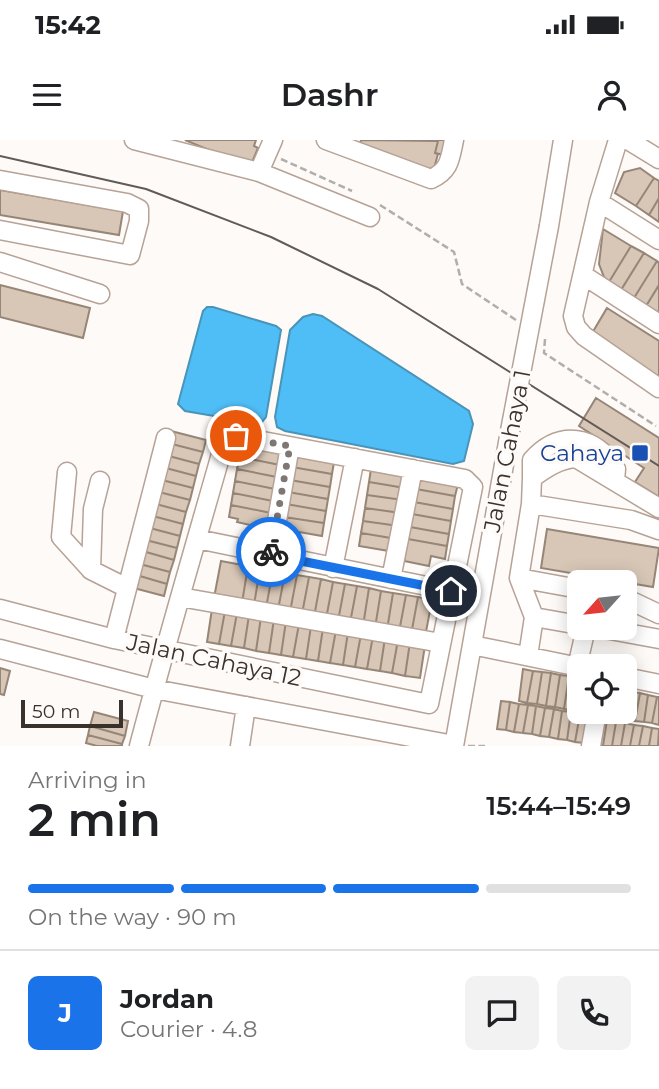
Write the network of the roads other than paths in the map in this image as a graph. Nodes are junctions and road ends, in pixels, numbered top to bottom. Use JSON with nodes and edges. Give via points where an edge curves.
{"nodes":[{"id":1,"x":134,"y":140,"type":"edge"},
{"id":2,"x":326,"y":140,"type":"edge"},
{"id":3,"x":454,"y":140,"type":"edge"},
{"id":4,"x":618,"y":140,"type":"edge"},
{"id":5,"x":628,"y":140,"type":"edge"},
{"id":6,"x":565,"y":145,"type":"edge"},
{"id":7,"x":271,"y":147,"type":"edge"},
{"id":8,"x":659,"y":159,"type":"edge"},
{"id":9,"x":259,"y":172,"type":"junction"},
{"id":10,"x":0,"y":180,"type":"edge"},
{"id":11,"x":599,"y":202,"type":"junction"},
{"id":12,"x":374,"y":211,"type":"road end"},
{"id":13,"x":0,"y":230,"type":"edge"},
{"id":14,"x":659,"y":240,"type":"edge"},
{"id":15,"x":0,"y":262,"type":"edge"},
{"id":16,"x":583,"y":275,"type":"junction"},
{"id":17,"x":100,"y":294,"type":"dead end"},
{"id":18,"x":659,"y":324,"type":"edge"},
{"id":19,"x":659,"y":388,"type":"edge"},
{"id":20,"x":166,"y":438,"type":"dead end"},
{"id":21,"x":290,"y":446,"type":"junction"},
{"id":22,"x":355,"y":458,"type":"junction"},
{"id":23,"x":413,"y":469,"type":"junction"},
{"id":24,"x":67,"y":472,"type":"dead end"},
{"id":25,"x":100,"y":481,"type":"dead end"},
{"id":26,"x":531,"y":504,"type":"junction"},
{"id":27,"x":659,"y":508,"type":"edge"},
{"id":28,"x":659,"y":530,"type":"edge"},
{"id":29,"x":197,"y":539,"type":"junction"},
{"id":30,"x":271,"y":555,"type":"junction"},
{"id":31,"x":333,"y":568,"type":"junction"},
{"id":32,"x":91,"y":570,"type":"junction"},
{"id":33,"x":519,"y":578,"type":"junction"},
{"id":34,"x":391,"y":579,"type":"junction"},
{"id":35,"x":125,"y":587,"type":"junction"},
{"id":36,"x":567,"y":587,"type":"edge"},
{"id":37,"x":451,"y":591,"type":"junction"},
{"id":38,"x":180,"y":597,"type":"junction"},
{"id":39,"x":637,"y":604,"type":"edge"},
{"id":40,"x":0,"y":609,"type":"edge"},
{"id":41,"x":659,"y":614,"type":"edge"},
{"id":42,"x":534,"y":617,"type":"junction"},
{"id":43,"x":567,"y":623,"type":"edge"},
{"id":44,"x":637,"y":635,"type":"edge"},
{"id":45,"x":114,"y":639,"type":"junction"},
{"id":46,"x":659,"y":639,"type":"edge"},
{"id":47,"x":441,"y":643,"type":"junction"},
{"id":48,"x":472,"y":645,"type":"junction"},
{"id":49,"x":0,"y":649,"type":"edge"},
{"id":50,"x":165,"y":651,"type":"junction"},
{"id":51,"x":528,"y":656,"type":"junction"},
{"id":52,"x":567,"y":665,"type":"edge"},
{"id":53,"x":637,"y":679,"type":"edge"},
{"id":54,"x":659,"y":684,"type":"edge"},
{"id":55,"x":154,"y":689,"type":"junction"},
{"id":56,"x":246,"y":706,"type":"junction"},
{"id":57,"x":595,"y":724,"type":"edge"},
{"id":58,"x":139,"y":746,"type":"edge"},
{"id":59,"x":240,"y":746,"type":"edge"},
{"id":60,"x":454,"y":746,"type":"edge"},
{"id":61,"x":591,"y":746,"type":"edge"}],
"edges":[{"from":1,"to":9,"type":"street"},
{"from":2,"to":3,"type":"street","via":[[431,179],[443,173]]},
{"from":4,"to":11,"type":"street"},
{"from":5,"to":8,"type":"street"},
{"from":6,"to":48,"type":"street","name":"Jalan Cahaya 1","bridge":true},
{"from":7,"to":9,"type":"street"},
{"from":9,"to":12,"type":"street"},
{"from":10,"to":13,"type":"street","via":[[139,209],[130,255]]},
{"from":11,"to":14,"type":"street"},
{"from":11,"to":16,"type":"street"},
{"from":15,"to":17,"type":"street"},
{"from":16,"to":18,"type":"street"},
{"from":16,"to":19,"type":"street","via":[[573,316],[576,327]]},
{"from":20,"to":35,"type":"street"},
{"from":21,"to":22,"type":"street"},
{"from":21,"to":29,"type":"street","via":[[230,435]]},
{"from":21,"to":30,"type":"street"},
{"from":22,"to":23,"type":"street"},
{"from":22,"to":31,"type":"street"},
{"from":23,"to":34,"type":"street"},
{"from":23,"to":37,"type":"street","via":[[465,479],[473,487]]},
{"from":24,"to":32,"type":"street","via":[[61,537]]},
{"from":25,"to":32,"type":"street","via":[[93,509]]},
{"from":26,"to":27,"type":"street","via":[[532,478],[554,464],[576,458]]},
{"from":26,"to":28,"type":"street","via":[[631,520]]},
{"from":26,"to":33,"type":"street"},
{"from":29,"to":30,"type":"street"},
{"from":29,"to":38,"type":"street"},
{"from":30,"to":31,"type":"street"},
{"from":31,"to":34,"type":"street"},
{"from":32,"to":35,"type":"street"},
{"from":33,"to":36,"type":"street"},
{"from":33,"to":42,"type":"street"},
{"from":34,"to":37,"type":"street"},
{"from":35,"to":45,"type":"street"},
{"from":37,"to":47,"type":"street"},
{"from":38,"to":47,"type":"street"},
{"from":38,"to":50,"type":"street"},
{"from":39,"to":41,"type":"street"},
{"from":40,"to":45,"type":"street","name":"Jalan Cahaya 12"},
{"from":42,"to":43,"type":"street"},
{"from":42,"to":51,"type":"street"},
{"from":44,"to":46,"type":"street"},
{"from":45,"to":50,"type":"street","name":"Jalan Cahaya 12"},
{"from":47,"to":50,"type":"street","name":"Jalan Cahaya 12","via":[[429,704]]},
{"from":48,"to":51,"type":"street"},
{"from":48,"to":60,"type":"street","name":"Jalan Cahaya 1"},
{"from":49,"to":55,"type":"street"},
{"from":50,"to":55,"type":"street"},
{"from":51,"to":52,"type":"street"},
{"from":53,"to":54,"type":"street"},
{"from":55,"to":56,"type":"street"},
{"from":55,"to":58,"type":"street"},
{"from":56,"to":59,"type":"street"},
{"from":56,"to":60,"type":"street"},
{"from":57,"to":61,"type":"street"}]}
